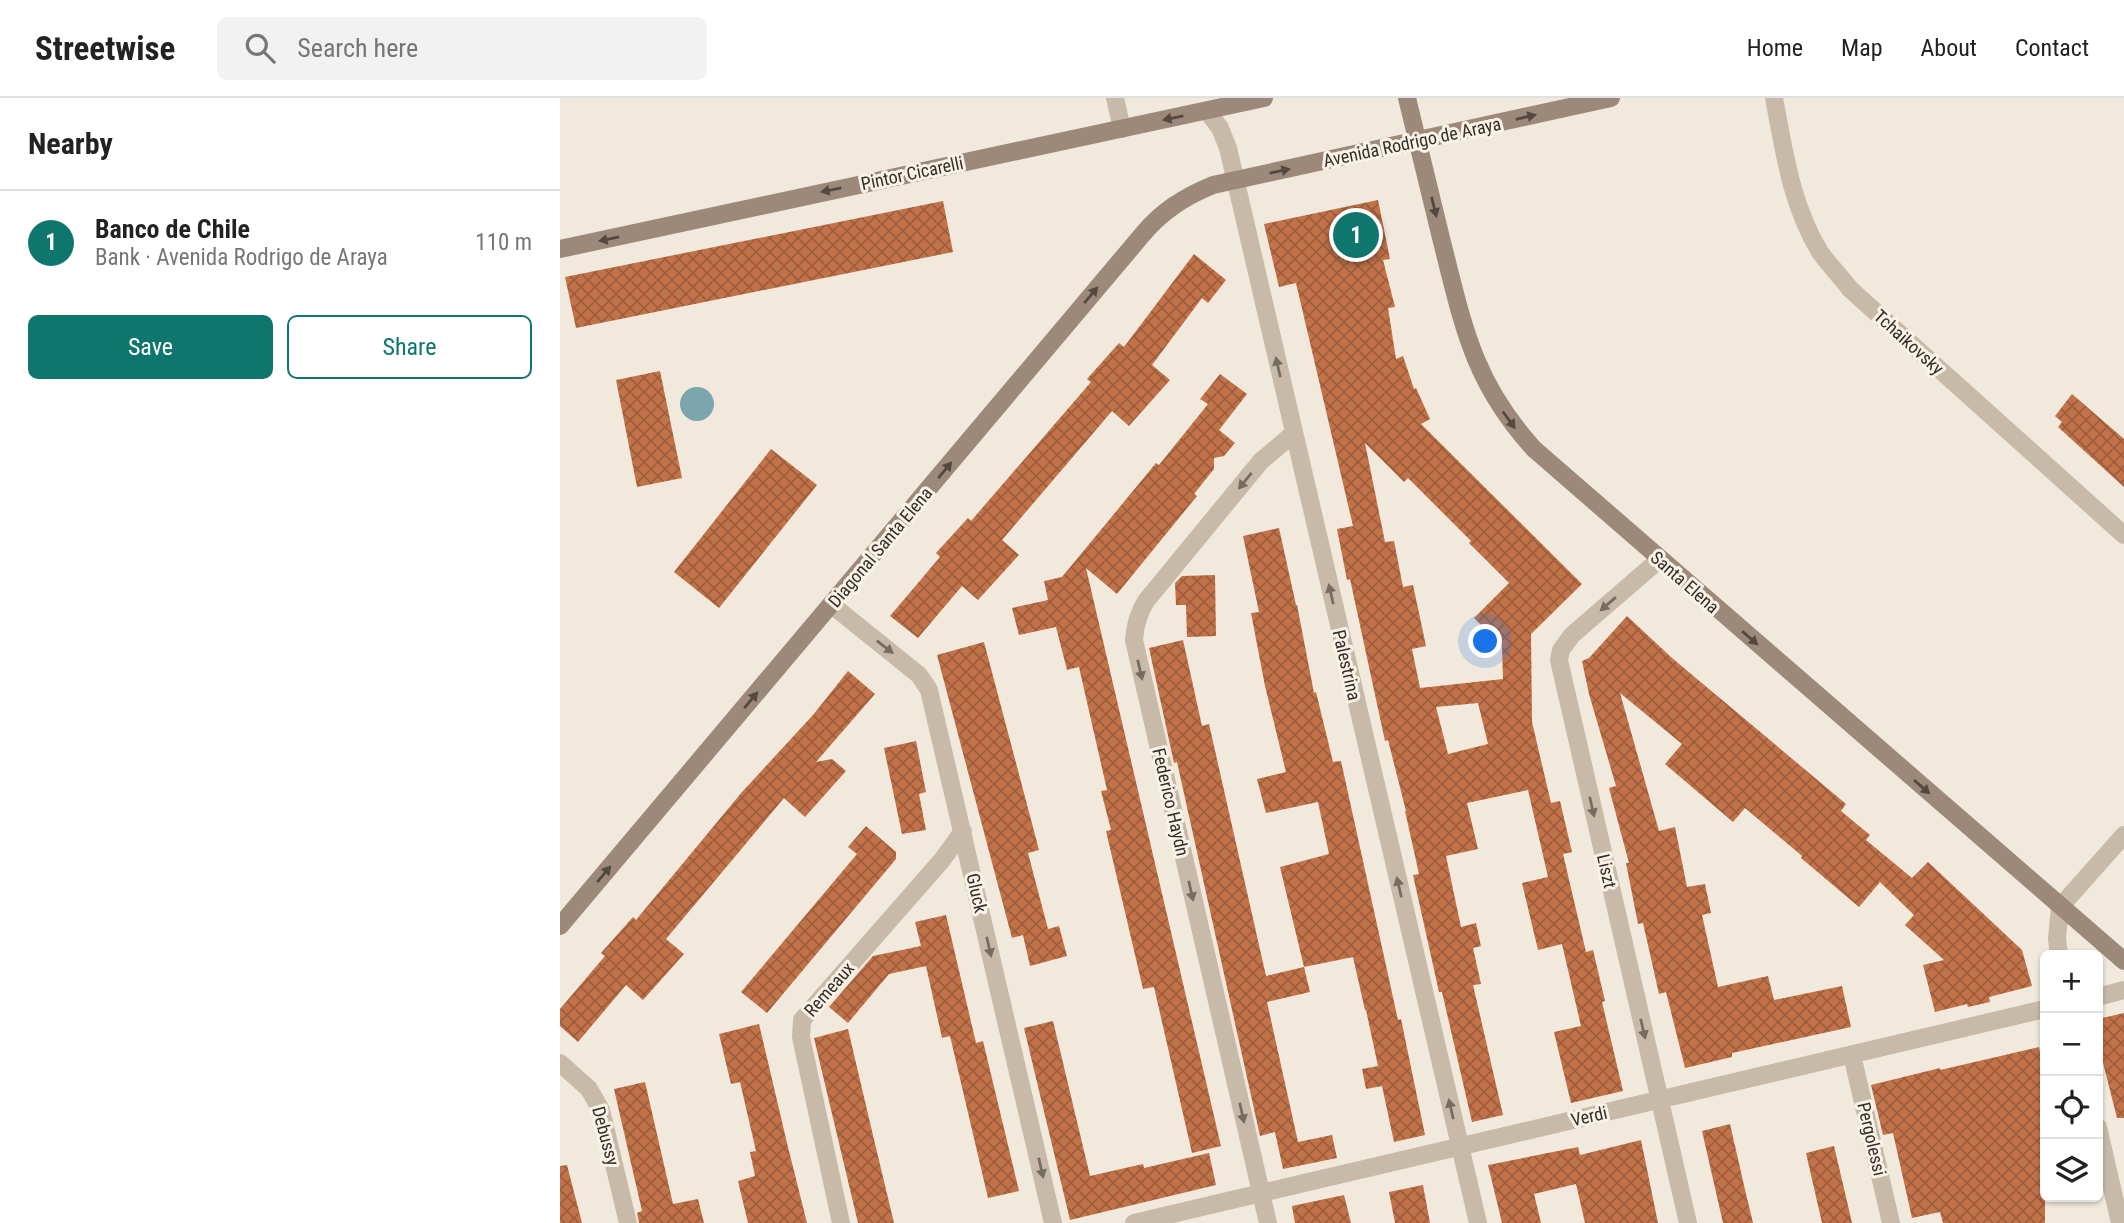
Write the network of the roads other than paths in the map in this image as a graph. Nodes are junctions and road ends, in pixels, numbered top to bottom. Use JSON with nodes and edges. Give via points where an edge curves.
{"nodes":[{"id":1,"x":1115,"y":98,"type":"edge"},
{"id":2,"x":1264,"y":98,"type":"edge"},
{"id":3,"x":1407,"y":98,"type":"edge"},
{"id":4,"x":1611,"y":98,"type":"edge"},
{"id":5,"x":1774,"y":98,"type":"edge"},
{"id":6,"x":1207,"y":111,"type":"junction"},
{"id":7,"x":1122,"y":129,"type":"junction"},
{"id":8,"x":1417,"y":141,"type":"junction"},
{"id":9,"x":1235,"y":180,"type":"junction"},
{"id":10,"x":1213,"y":186,"type":"joint"},
{"id":11,"x":560,"y":249,"type":"edge"},
{"id":12,"x":1293,"y":433,"type":"junction"},
{"id":13,"x":2124,"y":535,"type":"edge"},
{"id":14,"x":1660,"y":559,"type":"junction"},
{"id":15,"x":832,"y":605,"type":"junction"},
{"id":16,"x":962,"y":831,"type":"junction"},
{"id":17,"x":2124,"y":835,"type":"edge"},
{"id":18,"x":2060,"y":907,"type":"junction"},
{"id":19,"x":560,"y":926,"type":"edge"},
{"id":20,"x":2058,"y":950,"type":"edge"},
{"id":21,"x":2124,"y":961,"type":"edge"},
{"id":22,"x":2124,"y":990,"type":"edge"},
{"id":23,"x":2103,"y":996,"type":"edge"},
{"id":24,"x":2040,"y":1010,"type":"edge"},
{"id":25,"x":1852,"y":1055,"type":"junction"},
{"id":26,"x":560,"y":1063,"type":"edge"},
{"id":27,"x":1659,"y":1100,"type":"junction"},
{"id":28,"x":2101,"y":1139,"type":"edge"},
{"id":29,"x":1460,"y":1147,"type":"junction"},
{"id":30,"x":1261,"y":1193,"type":"junction"},
{"id":31,"x":628,"y":1223,"type":"edge"},
{"id":32,"x":841,"y":1223,"type":"edge"},
{"id":33,"x":1054,"y":1223,"type":"edge"},
{"id":34,"x":1134,"y":1223,"type":"edge"},
{"id":35,"x":1268,"y":1223,"type":"edge"},
{"id":36,"x":1478,"y":1223,"type":"edge"},
{"id":37,"x":1688,"y":1223,"type":"edge"},
{"id":38,"x":1891,"y":1223,"type":"edge"},
{"id":39,"x":2120,"y":1223,"type":"edge"}],
"edges":[{"from":1,"to":7,"type":"street"},
{"from":2,"to":6,"type":"street","name":"Pintor Cicarelli"},
{"from":3,"to":8,"type":"street","name":"Santa Elena"},
{"from":8,"to":4,"type":"street","name":"Avenida Rodrigo de Araya","one_way":true},
{"from":5,"to":13,"type":"street","name":"Tchaikovsky","via":[[1799,209],[1821,252],[1850,289]]},
{"from":6,"to":7,"type":"street","name":"Pintor Cicarelli","one_way":true},
{"from":6,"to":9,"type":"street","name":"Palestrina","via":[[1220,128]]},
{"from":7,"to":11,"type":"street","name":"Pintor Cicarelli","one_way":true},
{"from":9,"to":8,"type":"street","name":"Avenida Rodrigo de Araya","one_way":true},
{"from":8,"to":14,"type":"street","name":"Santa Elena","one_way":true,"via":[[1462,321],[1486,383],[1534,449]]},
{"from":9,"to":10,"type":"street","name":"Avenida Rodrigo de Araya"},
{"from":12,"to":9,"type":"street","name":"Palestrina","one_way":true},
{"from":15,"to":10,"type":"street","name":"Diagonal Santa Elena","one_way":true,"via":[[1156,218]]},
{"from":29,"to":12,"type":"street","name":"Palestrina","one_way":true},
{"from":12,"to":30,"type":"street","name":"Federico Haydn","one_way":true,"via":[[1261,461],[1146,601],[1138,613],[1134,640]]},
{"from":14,"to":18,"type":"street","name":"Santa Elena","one_way":true},
{"from":14,"to":27,"type":"street","name":"Liszt","one_way":true,"via":[[1572,635],[1559,660]]},
{"from":15,"to":16,"type":"street","name":"Gluck","one_way":true,"via":[[925,682]]},
{"from":19,"to":15,"type":"street","name":"Diagonal Santa Elena","one_way":true},
{"from":16,"to":32,"type":"street","name":"Remeaux","via":[[802,1020],[801,1037]]},
{"from":16,"to":33,"type":"street","name":"Gluck","one_way":true},
{"from":17,"to":18,"type":"street"},
{"from":18,"to":20,"type":"street"},
{"from":18,"to":21,"type":"street","name":"Santa Elena"},
{"from":22,"to":23,"type":"street"},
{"from":24,"to":25,"type":"street","name":"Verdi"},
{"from":25,"to":27,"type":"street","name":"Verdi"},
{"from":25,"to":38,"type":"street","name":"Pergolessi"},
{"from":26,"to":31,"type":"street","name":"Debussy","via":[[589,1089],[601,1110]]},
{"from":27,"to":29,"type":"street","name":"Verdi"},
{"from":27,"to":37,"type":"street","name":"Liszt"},
{"from":28,"to":39,"type":"street"},
{"from":29,"to":30,"type":"street","name":"Verdi"},
{"from":29,"to":36,"type":"street","name":"Palestrina"},
{"from":30,"to":34,"type":"street","name":"Verdi"},
{"from":30,"to":35,"type":"street","name":"Federico Haydn"}]}
